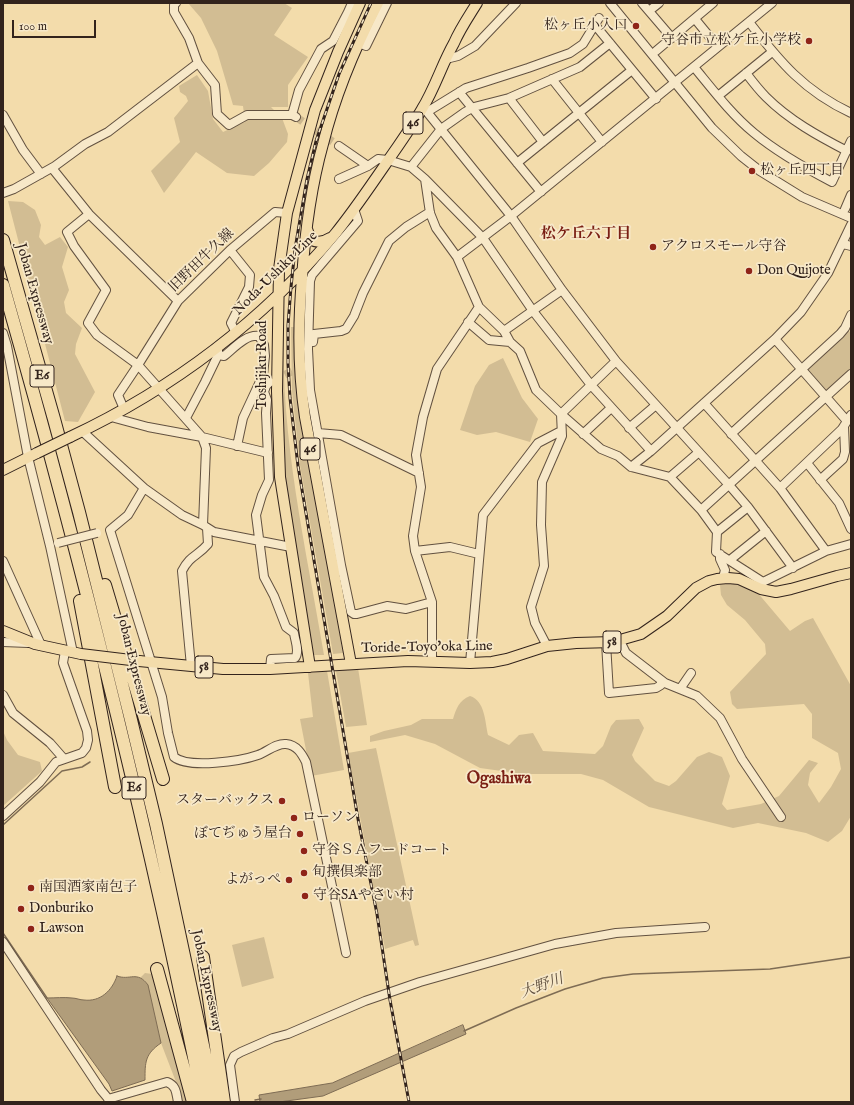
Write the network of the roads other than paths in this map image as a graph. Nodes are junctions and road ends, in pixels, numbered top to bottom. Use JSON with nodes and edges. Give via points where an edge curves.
{"nodes":[{"id":1,"x":176,"y":3,"type":"edge"},
{"id":2,"x":352,"y":3,"type":"edge"},
{"id":3,"x":360,"y":3,"type":"edge"},
{"id":4,"x":378,"y":3,"type":"edge"},
{"id":5,"x":387,"y":3,"type":"edge"},
{"id":6,"x":477,"y":3,"type":"edge"},
{"id":7,"x":516,"y":3,"type":"edge"},
{"id":8,"x":610,"y":3,"type":"edge"},
{"id":9,"x":642,"y":3,"type":"edge"},
{"id":10,"x":659,"y":3,"type":"edge"},
{"id":11,"x":713,"y":3,"type":"edge"},
{"id":12,"x":772,"y":3,"type":"edge"},
{"id":13,"x":649,"y":11,"type":"junction"},
{"id":14,"x":351,"y":14,"type":"junction"},
{"id":15,"x":695,"y":19,"type":"junction"},
{"id":16,"x":749,"y":22,"type":"junction"},
{"id":17,"x":672,"y":38,"type":"junction"},
{"id":18,"x":359,"y":43,"type":"junction"},
{"id":19,"x":610,"y":44,"type":"junction"},
{"id":20,"x":718,"y":47,"type":"junction"},
{"id":21,"x":656,"y":51,"type":"dead end"},
{"id":22,"x":772,"y":52,"type":"junction"},
{"id":23,"x":446,"y":59,"type":"junction"},
{"id":24,"x":198,"y":63,"type":"junction"},
{"id":25,"x":694,"y":67,"type":"junction"},
{"id":26,"x":632,"y":70,"type":"junction"},
{"id":27,"x":746,"y":73,"type":"junction"},
{"id":28,"x":552,"y":79,"type":"junction"},
{"id":29,"x":675,"y":83,"type":"junction"},
{"id":30,"x":459,"y":92,"type":"junction"},
{"id":31,"x":718,"y":96,"type":"junction"},
{"id":32,"x":509,"y":98,"type":"junction"},
{"id":33,"x":656,"y":99,"type":"junction"},
{"id":34,"x":472,"y":108,"type":"junction"},
{"id":35,"x":425,"y":110,"type":"junction"},
{"id":36,"x":578,"y":113,"type":"junction"},
{"id":37,"x":851,"y":113,"type":"edge"},
{"id":38,"x":3,"y":115,"type":"edge"},
{"id":39,"x":441,"y":129,"type":"junction"},
{"id":40,"x":543,"y":142,"type":"junction"},
{"id":41,"x":602,"y":142,"type":"junction"},
{"id":42,"x":851,"y":142,"type":"edge"},
{"id":43,"x":339,"y":146,"type":"tunnel mouth"},
{"id":44,"x":846,"y":151,"type":"junction"},
{"id":45,"x":388,"y":160,"type":"junction"},
{"id":46,"x":517,"y":163,"type":"junction"},
{"id":47,"x":368,"y":166,"type":"junction"},
{"id":48,"x":411,"y":167,"type":"junction"},
{"id":49,"x":52,"y":168,"type":"junction"},
{"id":50,"x":41,"y":174,"type":"junction"},
{"id":51,"x":339,"y":179,"type":"dead end"},
{"id":52,"x":424,"y":179,"type":"junction"},
{"id":53,"x":4,"y":192,"type":"edge"},
{"id":54,"x":541,"y":192,"type":"junction"},
{"id":55,"x":851,"y":195,"type":"edge"},
{"id":56,"x":845,"y":209,"type":"dead end"},
{"id":57,"x":354,"y":210,"type":"junction"},
{"id":58,"x":430,"y":212,"type":"junction"},
{"id":59,"x":288,"y":213,"type":"junction"},
{"id":60,"x":89,"y":214,"type":"junction"},
{"id":61,"x":511,"y":216,"type":"junction"},
{"id":62,"x":851,"y":218,"type":"edge"},
{"id":63,"x":851,"y":225,"type":"edge"},
{"id":64,"x":307,"y":227,"type":"junction"},
{"id":65,"x":335,"y":234,"type":"junction"},
{"id":66,"x":483,"y":238,"type":"junction"},
{"id":67,"x":3,"y":240,"type":"edge"},
{"id":68,"x":847,"y":245,"type":"edge"},
{"id":69,"x":230,"y":250,"type":"junction"},
{"id":70,"x":457,"y":257,"type":"junction"},
{"id":71,"x":302,"y":270,"type":"junction"},
{"id":72,"x":3,"y":285,"type":"edge"},
{"id":73,"x":562,"y":290,"type":"junction"},
{"id":74,"x":278,"y":295,"type":"junction"},
{"id":75,"x":178,"y":301,"type":"junction"},
{"id":76,"x":479,"y":307,"type":"junction"},
{"id":77,"x":532,"y":311,"type":"junction"},
{"id":78,"x":851,"y":315,"type":"edge"},
{"id":79,"x":468,"y":322,"type":"junction"},
{"id":80,"x":248,"y":323,"type":"junction"},
{"id":81,"x":277,"y":328,"type":"junction"},
{"id":82,"x":848,"y":330,"type":"edge"},
{"id":83,"x":504,"y":331,"type":"junction"},
{"id":84,"x":3,"y":333,"type":"edge"},
{"id":85,"x":236,"y":333,"type":"junction"},
{"id":86,"x":775,"y":339,"type":"junction"},
{"id":87,"x":510,"y":342,"type":"junction"},
{"id":88,"x":218,"y":350,"type":"junction"},
{"id":89,"x":616,"y":361,"type":"junction"},
{"id":90,"x":309,"y":363,"type":"junction"},
{"id":91,"x":138,"y":365,"type":"junction"},
{"id":92,"x":801,"y":370,"type":"junction"},
{"id":93,"x":851,"y":374,"type":"edge"},
{"id":94,"x":270,"y":382,"type":"dead end"},
{"id":95,"x":590,"y":385,"type":"junction"},
{"id":96,"x":159,"y":388,"type":"junction"},
{"id":97,"x":826,"y":398,"type":"junction"},
{"id":98,"x":704,"y":403,"type":"junction"},
{"id":99,"x":656,"y":405,"type":"junction"},
{"id":100,"x":611,"y":408,"type":"junction"},
{"id":101,"x":124,"y":409,"type":"junction"},
{"id":102,"x":561,"y":414,"type":"junction"},
{"id":103,"x":111,"y":416,"type":"junction"},
{"id":104,"x":186,"y":418,"type":"junction"},
{"id":105,"x":847,"y":420,"type":"edge"},
{"id":106,"x":629,"y":428,"type":"junction"},
{"id":107,"x":676,"y":428,"type":"junction"},
{"id":108,"x":82,"y":431,"type":"junction"},
{"id":109,"x":562,"y":432,"type":"junction"},
{"id":110,"x":318,"y":433,"type":"junction"},
{"id":111,"x":583,"y":434,"type":"junction"},
{"id":112,"x":731,"y":434,"type":"junction"},
{"id":113,"x":202,"y":437,"type":"junction"},
{"id":114,"x":237,"y":446,"type":"junction"},
{"id":115,"x":651,"y":451,"type":"junction"},
{"id":116,"x":699,"y":452,"type":"junction"},
{"id":117,"x":268,"y":453,"type":"junction"},
{"id":118,"x":33,"y":455,"type":"junction"},
{"id":119,"x":756,"y":461,"type":"junction"},
{"id":120,"x":807,"y":463,"type":"junction"},
{"id":121,"x":631,"y":466,"type":"junction"},
{"id":122,"x":3,"y":470,"type":"edge"},
{"id":123,"x":419,"y":473,"type":"junction"},
{"id":124,"x":56,"y":476,"type":"junction"},
{"id":125,"x":670,"y":477,"type":"junction"},
{"id":126,"x":820,"y":480,"type":"junction"},
{"id":127,"x":729,"y":485,"type":"junction"},
{"id":128,"x":144,"y":488,"type":"junction"},
{"id":129,"x":780,"y":488,"type":"junction"},
{"id":130,"x":748,"y":507,"type":"junction"},
{"id":131,"x":701,"y":510,"type":"junction"},
{"id":132,"x":79,"y":512,"type":"junction"},
{"id":133,"x":205,"y":526,"type":"junction"},
{"id":134,"x":851,"y":529,"type":"edge"},
{"id":135,"x":110,"y":530,"type":"junction"},
{"id":136,"x":766,"y":531,"type":"junction"},
{"id":137,"x":717,"y":532,"type":"junction"},
{"id":138,"x":259,"y":541,"type":"junction"},
{"id":139,"x":851,"y":544,"type":"edge"},
{"id":140,"x":54,"y":545,"type":"junction"},
{"id":141,"x":291,"y":547,"type":"junction"},
{"id":142,"x":415,"y":551,"type":"junction"},
{"id":143,"x":826,"y":551,"type":"junction"},
{"id":144,"x":479,"y":554,"type":"junction"},
{"id":145,"x":720,"y":554,"type":"junction"},
{"id":146,"x":730,"y":560,"type":"junction"},
{"id":147,"x":3,"y":561,"type":"edge"},
{"id":148,"x":337,"y":567,"type":"junction"},
{"id":149,"x":793,"y":568,"type":"junction"},
{"id":150,"x":851,"y":573,"type":"edge"},
{"id":151,"x":723,"y":578,"type":"junction"},
{"id":152,"x":432,"y":602,"type":"junction"},
{"id":153,"x":3,"y":631,"type":"edge"},
{"id":154,"x":620,"y":641,"type":"junction"},
{"id":155,"x":3,"y":642,"type":"edge"},
{"id":156,"x":606,"y":643,"type":"junction"},
{"id":157,"x":38,"y":644,"type":"junction"},
{"id":158,"x":547,"y":646,"type":"junction"},
{"id":159,"x":72,"y":652,"type":"junction"},
{"id":160,"x":432,"y":661,"type":"junction"},
{"id":161,"x":151,"y":662,"type":"junction"},
{"id":162,"x":470,"y":663,"type":"junction"},
{"id":163,"x":351,"y":664,"type":"junction"},
{"id":164,"x":191,"y":666,"type":"junction"},
{"id":165,"x":310,"y":666,"type":"junction"},
{"id":166,"x":270,"y":669,"type":"junction"},
{"id":167,"x":691,"y":673,"type":"dead end"},
{"id":168,"x":662,"y":680,"type":"junction"},
{"id":169,"x":680,"y":689,"type":"junction"},
{"id":170,"x":3,"y":695,"type":"edge"},
{"id":171,"x":64,"y":759,"type":"junction"},
{"id":172,"x":163,"y":779,"type":"dead end"},
{"id":173,"x":115,"y":787,"type":"dead end"},
{"id":174,"x":3,"y":816,"type":"edge"},
{"id":175,"x":781,"y":817,"type":"dead end"},
{"id":176,"x":705,"y":927,"type":"dead end"},
{"id":177,"x":3,"y":942,"type":"edge"},
{"id":178,"x":346,"y":953,"type":"dead end"},
{"id":179,"x":202,"y":957,"type":"dead end"},
{"id":180,"x":156,"y":969,"type":"dead end"},
{"id":181,"x":110,"y":1101,"type":"edge"},
{"id":182,"x":178,"y":1102,"type":"edge"},
{"id":183,"x":193,"y":1102,"type":"edge"},
{"id":184,"x":203,"y":1102,"type":"edge"},
{"id":185,"x":215,"y":1102,"type":"edge"},
{"id":186,"x":224,"y":1102,"type":"edge"},
{"id":187,"x":235,"y":1102,"type":"edge"}],
"edges":[{"from":1,"to":24,"type":"street","via":[[174,12],[189,38]]},
{"from":2,"to":14,"type":"street"},
{"from":3,"to":14,"type":"main road","name":"Toshijiku Road","number":"46"},
{"from":4,"to":18,"type":"main road","number":"46"},
{"from":5,"to":18,"type":"street","via":[[366,46]]},
{"from":6,"to":23,"type":"main road","name":"Noda-Ushiku Line","number":"46"},
{"from":7,"to":23,"type":"street","via":[[475,46],[458,56]]},
{"from":8,"to":29,"type":"street"},
{"from":9,"to":13,"type":"street"},
{"from":10,"to":13,"type":"street"},
{"from":11,"to":15,"type":"street"},
{"from":12,"to":16,"type":"street"},
{"from":13,"to":17,"type":"street"},
{"from":14,"to":24,"type":"street","via":[[333,41],[321,49],[298,90],[294,116],[247,115],[229,125],[216,114],[215,85]]},
{"from":14,"to":59,"type":"main road","name":"Toshijiku Road","number":"46","via":[[315,110]]},
{"from":15,"to":17,"type":"street"},
{"from":15,"to":20,"type":"street"},
{"from":16,"to":20,"type":"street"},
{"from":16,"to":22,"type":"street"},
{"from":17,"to":21,"type":"street"},
{"from":18,"to":64,"type":"main road","number":"46","via":[[339,90],[323,143]]},
{"from":19,"to":26,"type":"street"},
{"from":19,"to":28,"type":"street","via":[[580,67]]},
{"from":19,"to":30,"type":"street","via":[[597,22],[583,44],[570,53]]},
{"from":20,"to":25,"type":"street"},
{"from":22,"to":27,"type":"street"},
{"from":22,"to":37,"type":"street","via":[[805,84]]},
{"from":23,"to":35,"type":"main road","name":"Noda-Ushiku Line","number":"46"},
{"from":24,"to":49,"type":"street","via":[[108,132],[85,144]]},
{"from":25,"to":29,"type":"street"},
{"from":25,"to":31,"type":"street"},
{"from":26,"to":33,"type":"street"},
{"from":26,"to":36,"type":"street"},
{"from":27,"to":31,"type":"street"},
{"from":27,"to":44,"type":"street","via":[[766,97],[794,120],[816,136]]},
{"from":28,"to":32,"type":"street"},
{"from":28,"to":36,"type":"street"},
{"from":29,"to":33,"type":"street"},
{"from":29,"to":62,"type":"street","via":[[712,128],[760,171],[802,196]]},
{"from":30,"to":34,"type":"street"},
{"from":30,"to":35,"type":"street"},
{"from":31,"to":44,"type":"street","via":[[753,133],[802,167],[832,182]]},
{"from":32,"to":34,"type":"street"},
{"from":32,"to":40,"type":"street"},
{"from":33,"to":41,"type":"street"},
{"from":34,"to":39,"type":"street"},
{"from":34,"to":46,"type":"street"},
{"from":35,"to":39,"type":"street"},
{"from":35,"to":45,"type":"main road","name":"Noda-Ushiku Line","number":"46"},
{"from":36,"to":40,"type":"street"},
{"from":36,"to":41,"type":"street"},
{"from":38,"to":50,"type":"street"},
{"from":39,"to":48,"type":"street"},
{"from":39,"to":61,"type":"street"},
{"from":40,"to":46,"type":"street"},
{"from":41,"to":54,"type":"street"},
{"from":42,"to":44,"type":"street"},
{"from":43,"to":47,"type":"street"},
{"from":45,"to":47,"type":"street","via":[[378,159]]},
{"from":45,"to":48,"type":"street"},
{"from":45,"to":57,"type":"main road","name":"Noda-Ushiku Line","number":"46"},
{"from":46,"to":54,"type":"street"},
{"from":47,"to":51,"type":"street"},
{"from":48,"to":52,"type":"street"},
{"from":49,"to":50,"type":"street"},
{"from":49,"to":60,"type":"street"},
{"from":50,"to":53,"type":"street","via":[[14,190]]},
{"from":52,"to":58,"type":"street"},
{"from":52,"to":66,"type":"street"},
{"from":54,"to":61,"type":"street"},
{"from":55,"to":56,"type":"street"},
{"from":57,"to":65,"type":"main road","name":"Noda-Ushiku Line","number":"46"},
{"from":57,"to":90,"type":"street","via":[[358,221],[312,275],[310,281]]},
{"from":58,"to":70,"type":"street","via":[[436,228]]},
{"from":58,"to":90,"type":"street","via":[[389,241],[346,329],[314,334],[313,359]]},
{"from":59,"to":69,"type":"street","name":"旧野田牛久線","via":[[275,212]]},
{"from":59,"to":74,"type":"main road","name":"Toshijiku Road","number":"46","via":[[279,269]]},
{"from":60,"to":75,"type":"street"},
{"from":60,"to":91,"type":"street","via":[[67,232],[74,246],[106,290],[88,323],[98,335]]},
{"from":61,"to":66,"type":"street"},
{"from":61,"to":73,"type":"street"},
{"from":63,"to":68,"type":"street"},
{"from":64,"to":65,"type":"main road","via":[[309,236],[316,242],[329,239]]},
{"from":64,"to":71,"type":"main road","number":"46"},
{"from":65,"to":71,"type":"main road","name":"Noda-Ushiku Line","number":"46"},
{"from":66,"to":70,"type":"street"},
{"from":66,"to":77,"type":"street"},
{"from":67,"to":132,"type":"highway","name":"Joban Expressway","number":"E6"},
{"from":68,"to":86,"type":"street","via":[[801,312]]},
{"from":69,"to":75,"type":"street","name":"旧野田牛久線"},
{"from":69,"to":85,"type":"street","via":[[250,275],[249,287],[231,324]]},
{"from":70,"to":76,"type":"street"},
{"from":71,"to":74,"type":"main road","name":"Noda-Ushiku Line","number":"46"},
{"from":71,"to":148,"type":"main road","number":"46","via":[[299,328],[301,391],[309,441]]},
{"from":72,"to":124,"type":"highway","name":"Joban Expressway","number":"E6"},
{"from":73,"to":77,"type":"street"},
{"from":73,"to":89,"type":"street"},
{"from":74,"to":80,"type":"main road","name":"Noda-Ushiku Line","number":"46"},
{"from":74,"to":81,"type":"main road","name":"Toshijiku Road","number":"46"},
{"from":75,"to":91,"type":"street","name":"旧野田牛久線"},
{"from":76,"to":79,"type":"street"},
{"from":76,"to":83,"type":"street"},
{"from":77,"to":83,"type":"street"},
{"from":77,"to":95,"type":"street"},
{"from":78,"to":82,"type":"street"},
{"from":79,"to":87,"type":"street","via":[[488,340]]},
{"from":79,"to":123,"type":"street","via":[[437,369],[422,417],[416,455]]},
{"from":80,"to":81,"type":"main road","via":[[260,316],[268,316]]},
{"from":80,"to":85,"type":"main road","name":"Noda-Ushiku Line","number":"46"},
{"from":81,"to":141,"type":"main road","name":"Toshijiku Road","number":"46","via":[[279,454]]},
{"from":82,"to":92,"type":"street","via":[[840,334]]},
{"from":83,"to":87,"type":"street"},
{"from":84,"to":118,"type":"street"},
{"from":85,"to":88,"type":"main road","name":"Noda-Ushiku Line","number":"46"},
{"from":86,"to":92,"type":"street"},
{"from":86,"to":98,"type":"street"},
{"from":87,"to":102,"type":"street","via":[[520,351],[536,390]]},
{"from":88,"to":96,"type":"main road","name":"Noda-Ushiku Line","number":"46"},
{"from":88,"to":104,"type":"street"},
{"from":88,"to":114,"type":"street","via":[[224,356],[249,336],[259,336],[264,345],[263,375],[243,418]]},
{"from":89,"to":95,"type":"street"},
{"from":89,"to":99,"type":"street"},
{"from":90,"to":110,"type":"street","via":[[310,390]]},
{"from":91,"to":96,"type":"street"},
{"from":91,"to":101,"type":"street","name":"旧野田牛久線","via":[[118,395]]},
{"from":92,"to":97,"type":"street"},
{"from":92,"to":112,"type":"street"},
{"from":93,"to":97,"type":"street"},
{"from":94,"to":117,"type":"street","via":[[264,392],[267,400]]},
{"from":95,"to":100,"type":"street"},
{"from":95,"to":102,"type":"street"},
{"from":96,"to":101,"type":"main road","name":"Noda-Ushiku Line","number":"46"},
{"from":96,"to":104,"type":"street"},
{"from":97,"to":105,"type":"street"},
{"from":97,"to":119,"type":"street"},
{"from":98,"to":107,"type":"street"},
{"from":98,"to":112,"type":"street"},
{"from":99,"to":106,"type":"street"},
{"from":99,"to":107,"type":"street"},
{"from":100,"to":106,"type":"street"},
{"from":100,"to":111,"type":"street"},
{"from":101,"to":103,"type":"main road","name":"Noda-Ushiku Line","number":"46"},
{"from":102,"to":109,"type":"street"},
{"from":102,"to":111,"type":"street"},
{"from":103,"to":108,"type":"main road","name":"Noda-Ushiku Line","number":"46"},
{"from":103,"to":113,"type":"street","via":[[148,427]]},
{"from":104,"to":113,"type":"street"},
{"from":105,"to":120,"type":"street"},
{"from":105,"to":126,"type":"street","via":[[843,459]]},
{"from":106,"to":115,"type":"street"},
{"from":107,"to":115,"type":"street"},
{"from":107,"to":116,"type":"street"},
{"from":108,"to":118,"type":"main road","name":"Noda-Ushiku Line","number":"46","bridge":true},
{"from":108,"to":128,"type":"street"},
{"from":109,"to":144,"type":"street","via":[[538,443],[483,515]]},
{"from":109,"to":158,"type":"street","via":[[542,482],[541,525],[544,566],[531,607],[535,623]]},
{"from":110,"to":123,"type":"street","via":[[341,435]]},
{"from":110,"to":148,"type":"street"},
{"from":111,"to":121,"type":"street","via":[[601,449],[618,456]]},
{"from":112,"to":119,"type":"street"},
{"from":113,"to":114,"type":"street"},
{"from":113,"to":133,"type":"street","via":[[206,448]]},
{"from":114,"to":117,"type":"street"},
{"from":115,"to":121,"type":"street"},
{"from":116,"to":125,"type":"street"},
{"from":116,"to":127,"type":"street"},
{"from":117,"to":138,"type":"street","via":[[269,480],[256,515]]},
{"from":118,"to":122,"type":"main road","name":"Noda-Ushiku Line","number":"46"},
{"from":118,"to":140,"type":"street"},
{"from":119,"to":127,"type":"street"},
{"from":119,"to":129,"type":"street"},
{"from":120,"to":126,"type":"street"},
{"from":120,"to":129,"type":"street"},
{"from":121,"to":125,"type":"street"},
{"from":123,"to":142,"type":"street","via":[[421,487],[413,536]]},
{"from":124,"to":173,"type":"highway"},
{"from":124,"to":184,"type":"highway","name":"Joban Expressway","number":"E6","via":[[144,828]]},
{"from":125,"to":131,"type":"street"},
{"from":126,"to":134,"type":"street","via":[[839,503]]},
{"from":127,"to":130,"type":"street"},
{"from":127,"to":131,"type":"street"},
{"from":128,"to":133,"type":"street","via":[[182,515]]},
{"from":128,"to":135,"type":"street","via":[[128,515]]},
{"from":129,"to":143,"type":"street"},
{"from":130,"to":136,"type":"street"},
{"from":130,"to":137,"type":"street"},
{"from":131,"to":137,"type":"street"},
{"from":132,"to":172,"type":"highway","via":[[107,591]]},
{"from":132,"to":185,"type":"highway","name":"Joban Expressway","number":"E6","via":[[156,824]]},
{"from":133,"to":138,"type":"street","via":[[214,532]]},
{"from":133,"to":164,"type":"street","via":[[208,544],[186,563],[182,571]]},
{"from":135,"to":140,"type":"street","bridge":true},
{"from":135,"to":161,"type":"street"},
{"from":136,"to":146,"type":"street"},
{"from":136,"to":149,"type":"street"},
{"from":137,"to":145,"type":"street","via":[[716,552]]},
{"from":138,"to":141,"type":"street"},
{"from":138,"to":166,"type":"street","via":[[264,577],[286,627],[294,633],[297,651],[294,658],[271,659]]},
{"from":139,"to":143,"type":"street"},
{"from":140,"to":159,"type":"street"},
{"from":141,"to":165,"type":"main road","name":"Toshijiku Road","number":"46"},
{"from":142,"to":144,"type":"street","via":[[450,547]]},
{"from":142,"to":152,"type":"street"},
{"from":143,"to":149,"type":"street"},
{"from":144,"to":162,"type":"street"},
{"from":145,"to":146,"type":"street"},
{"from":145,"to":151,"type":"street","via":[[725,570]]},
{"from":146,"to":149,"type":"street","via":[[764,582]]},
{"from":147,"to":157,"type":"street"},
{"from":148,"to":152,"type":"street","via":[[351,612],[354,614],[387,606],[406,609]]},
{"from":148,"to":163,"type":"main road","number":"46"},
{"from":150,"to":151,"type":"main road","name":"Toride-Toyo'oka Line","number":"58","via":[[776,592],[761,589],[739,579]]},
{"from":151,"to":154,"type":"main road","name":"Toride-Toyo'oka Line","number":"58","via":[[696,588],[654,627]]},
{"from":152,"to":160,"type":"street"},
{"from":153,"to":157,"type":"main road","name":"Toride-Toyo'oka Line","number":"58"},
{"from":154,"to":156,"type":"main road","name":"Toride-Toyo'oka Line","number":"58"},
{"from":154,"to":168,"type":"street","via":[[626,653]]},
{"from":155,"to":157,"type":"street"},
{"from":156,"to":158,"type":"main road","name":"Toride-Toyo'oka Line","number":"58"},
{"from":156,"to":168,"type":"street","via":[[609,693],[656,688],[661,685]]},
{"from":157,"to":159,"type":"main road","name":"Toride-Toyo'oka Line","number":"58"},
{"from":158,"to":162,"type":"main road","name":"Toride-Toyo'oka Line","number":"58","via":[[507,659]]},
{"from":159,"to":161,"type":"main road","name":"Toride-Toyo'oka Line","number":"58","bridge":true},
{"from":159,"to":171,"type":"street","via":[[63,663],[88,740],[82,752]]},
{"from":160,"to":162,"type":"main road","name":"Toride-Toyo'oka Line","number":"58"},
{"from":160,"to":163,"type":"main road","name":"Toride-Toyo'oka Line","number":"58"},
{"from":161,"to":164,"type":"main road","name":"Toride-Toyo'oka Line","number":"58"},
{"from":161,"to":178,"type":"street","via":[[162,697],[174,758],[204,764],[230,761],[259,755],[270,748],[286,744],[301,752],[306,762]]},
{"from":163,"to":165,"type":"main road","name":"Toride-Toyo'oka Line","number":"58"},
{"from":164,"to":166,"type":"main road","name":"Toride-Toyo'oka Line","number":"58"},
{"from":165,"to":166,"type":"main road","name":"Toride-Toyo'oka Line","number":"58"},
{"from":167,"to":169,"type":"street"},
{"from":168,"to":169,"type":"street"},
{"from":169,"to":175,"type":"street","via":[[697,696],[720,718],[742,759]]},
{"from":170,"to":171,"type":"street","via":[[13,713],[50,743]]},
{"from":171,"to":174,"type":"street","via":[[56,762],[40,782]]},
{"from":176,"to":187,"type":"street","via":[[616,933],[555,944],[428,980],[365,1001],[234,1056],[230,1065]]},
{"from":177,"to":181,"type":"street"},
{"from":179,"to":186,"type":"highway"},
{"from":180,"to":183,"type":"highway"},
{"from":181,"to":182,"type":"street","via":[[123,1094],[167,1082],[175,1087]]}]}
